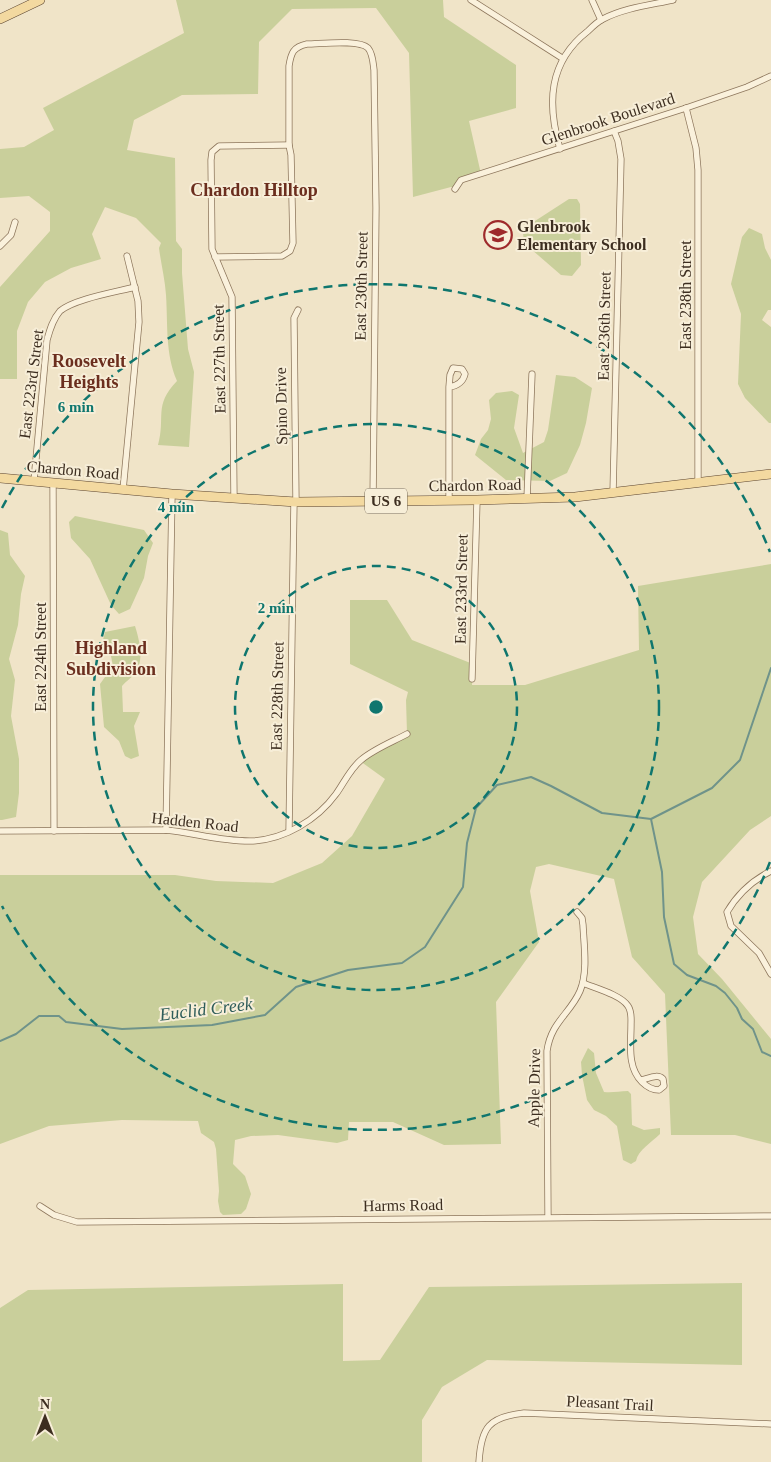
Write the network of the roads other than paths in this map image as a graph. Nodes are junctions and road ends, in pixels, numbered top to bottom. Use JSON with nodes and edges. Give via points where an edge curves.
{"nodes":[{"id":1,"x":40,"y":0,"type":"edge"},
{"id":2,"x":470,"y":0,"type":"edge"},
{"id":3,"x":592,"y":0,"type":"edge"},
{"id":4,"x":673,"y":0,"type":"edge"},
{"id":5,"x":0,"y":19,"type":"edge"},
{"id":6,"x":601,"y":20,"type":"junction"},
{"id":7,"x":562,"y":58,"type":"junction"},
{"id":8,"x":771,"y":76,"type":"edge"},
{"id":9,"x":686,"y":108,"type":"junction"},
{"id":10,"x":614,"y":131,"type":"junction"},
{"id":11,"x":289,"y":145,"type":"junction"},
{"id":12,"x":560,"y":149,"type":"junction"},
{"id":13,"x":455,"y":189,"type":"dead end"},
{"id":14,"x":15,"y":222,"type":"dead end"},
{"id":15,"x":0,"y":246,"type":"edge"},
{"id":16,"x":127,"y":256,"type":"dead end"},
{"id":17,"x":215,"y":257,"type":"junction"},
{"id":18,"x":135,"y":287,"type":"junction"},
{"id":19,"x":298,"y":310,"type":"dead end"},
{"id":20,"x":532,"y":374,"type":"dead end"},
{"id":21,"x":449,"y":387,"type":"dead end"},
{"id":22,"x":771,"y":474,"type":"edge"},
{"id":23,"x":0,"y":478,"type":"edge"},
{"id":24,"x":34,"y":481,"type":"junction"},
{"id":25,"x":53,"y":483,"type":"junction"},
{"id":26,"x":698,"y":483,"type":"junction"},
{"id":27,"x":123,"y":490,"type":"junction"},
{"id":28,"x":613,"y":493,"type":"junction"},
{"id":29,"x":172,"y":494,"type":"junction"},
{"id":30,"x":234,"y":498,"type":"junction"},
{"id":31,"x":527,"y":499,"type":"junction"},
{"id":32,"x":449,"y":500,"type":"junction"},
{"id":33,"x":476,"y":500,"type":"junction"},
{"id":34,"x":373,"y":501,"type":"junction"},
{"id":35,"x":295,"y":502,"type":"junction"},
{"id":36,"x":472,"y":679,"type":"dead end"},
{"id":37,"x":407,"y":734,"type":"dead end"},
{"id":38,"x":54,"y":830,"type":"junction"},
{"id":39,"x":166,"y":830,"type":"junction"},
{"id":40,"x":0,"y":831,"type":"edge"},
{"id":41,"x":288,"y":831,"type":"junction"},
{"id":42,"x":771,"y":871,"type":"edge"},
{"id":43,"x":576,"y":912,"type":"dead end"},
{"id":44,"x":771,"y":974,"type":"edge"},
{"id":45,"x":583,"y":983,"type":"junction"},
{"id":46,"x":641,"y":1080,"type":"dead end"},
{"id":47,"x":40,"y":1206,"type":"dead end"},
{"id":48,"x":771,"y":1216,"type":"edge"},
{"id":49,"x":548,"y":1217,"type":"junction"},
{"id":50,"x":771,"y":1424,"type":"edge"},
{"id":51,"x":479,"y":1462,"type":"edge"}],
"edges":[{"from":1,"to":5,"type":"main road"},
{"from":2,"to":7,"type":"street"},
{"from":3,"to":6,"type":"street"},
{"from":4,"to":6,"type":"street"},
{"from":6,"to":7,"type":"street"},
{"from":7,"to":12,"type":"street","via":[[551,100]]},
{"from":8,"to":9,"type":"street","name":"Glenbrook Boulevard"},
{"from":9,"to":10,"type":"street","name":"Glenbrook Boulevard"},
{"from":9,"to":26,"type":"street","name":"East 238th Street","via":[[698,170]]},
{"from":10,"to":12,"type":"street","name":"Glenbrook Boulevard"},
{"from":10,"to":28,"type":"street","name":"East 236th Street","via":[[620,159]]},
{"from":11,"to":17,"type":"street","via":[[293,243],[290,251],[282,256]]},
{"from":11,"to":17,"type":"street","name":"East 227th Street","via":[[219,146],[212,152],[211,240]]},
{"from":11,"to":34,"type":"street","name":"East 230th Street","via":[[290,55],[298,46],[307,44],[360,43],[368,48],[374,70],[376,208]]},
{"from":12,"to":13,"type":"street","name":"Glenbrook Boulevard","via":[[461,180]]},
{"from":14,"to":15,"type":"street","via":[[11,235]]},
{"from":16,"to":18,"type":"street"},
{"from":17,"to":30,"type":"street","name":"East 227th Street","via":[[232,297]]},
{"from":18,"to":24,"type":"street","name":"East 223rd Street","via":[[75,303],[59,312],[54,320],[47,340]]},
{"from":18,"to":27,"type":"street","via":[[139,322]]},
{"from":19,"to":35,"type":"street","name":"Spino Drive","via":[[294,318]]},
{"from":20,"to":31,"type":"street"},
{"from":21,"to":32,"type":"street"},
{"from":22,"to":26,"type":"main road","name":"Chardon Road","number":"US 6"},
{"from":23,"to":24,"type":"main road","name":"Chardon Road","number":"US 6"},
{"from":24,"to":25,"type":"main road","name":"Chardon Road","number":"US 6"},
{"from":25,"to":27,"type":"main road","name":"Chardon Road","number":"US 6"},
{"from":25,"to":38,"type":"street","name":"East 224th Street"},
{"from":26,"to":28,"type":"main road","name":"Chardon Road","number":"US 6"},
{"from":27,"to":29,"type":"main road","name":"Chardon Road","number":"US 6"},
{"from":28,"to":31,"type":"main road","name":"Chardon Road","number":"US 6"},
{"from":29,"to":30,"type":"main road","name":"Chardon Road","number":"US 6"},
{"from":29,"to":39,"type":"street"},
{"from":30,"to":35,"type":"main road","name":"Chardon Road","number":"US 6"},
{"from":31,"to":33,"type":"main road","name":"Chardon Road","number":"US 6"},
{"from":32,"to":33,"type":"main road","name":"Chardon Road","number":"US 6"},
{"from":32,"to":34,"type":"main road","name":"Chardon Road","number":"US 6"},
{"from":33,"to":36,"type":"street","name":"East 233rd Street"},
{"from":34,"to":35,"type":"main road","name":"Chardon Road","number":"US 6"},
{"from":35,"to":41,"type":"street","name":"East 228th Street"},
{"from":37,"to":41,"type":"street","name":"Hadden Road","via":[[360,761],[323,809]]},
{"from":38,"to":39,"type":"street","name":"Hadden Road"},
{"from":38,"to":40,"type":"street","name":"Hadden Road"},
{"from":39,"to":41,"type":"street","name":"Hadden Road","via":[[231,840],[270,838]]},
{"from":42,"to":44,"type":"street","via":[[758,877],[727,912],[731,926],[759,953]]},
{"from":43,"to":45,"type":"street","name":"Apple Drive","via":[[584,925]]},
{"from":45,"to":46,"type":"street","via":[[619,998],[629,1008],[632,1064]]},
{"from":45,"to":49,"type":"street","name":"Apple Drive","via":[[552,1032],[547,1051]]},
{"from":47,"to":49,"type":"street","name":"Harms Road","via":[[54,1215],[76,1222]]},
{"from":48,"to":49,"type":"street","name":"Harms Road"},
{"from":50,"to":51,"type":"street","name":"Pleasant Trail","via":[[524,1413],[506,1415],[484,1432]]}]}
